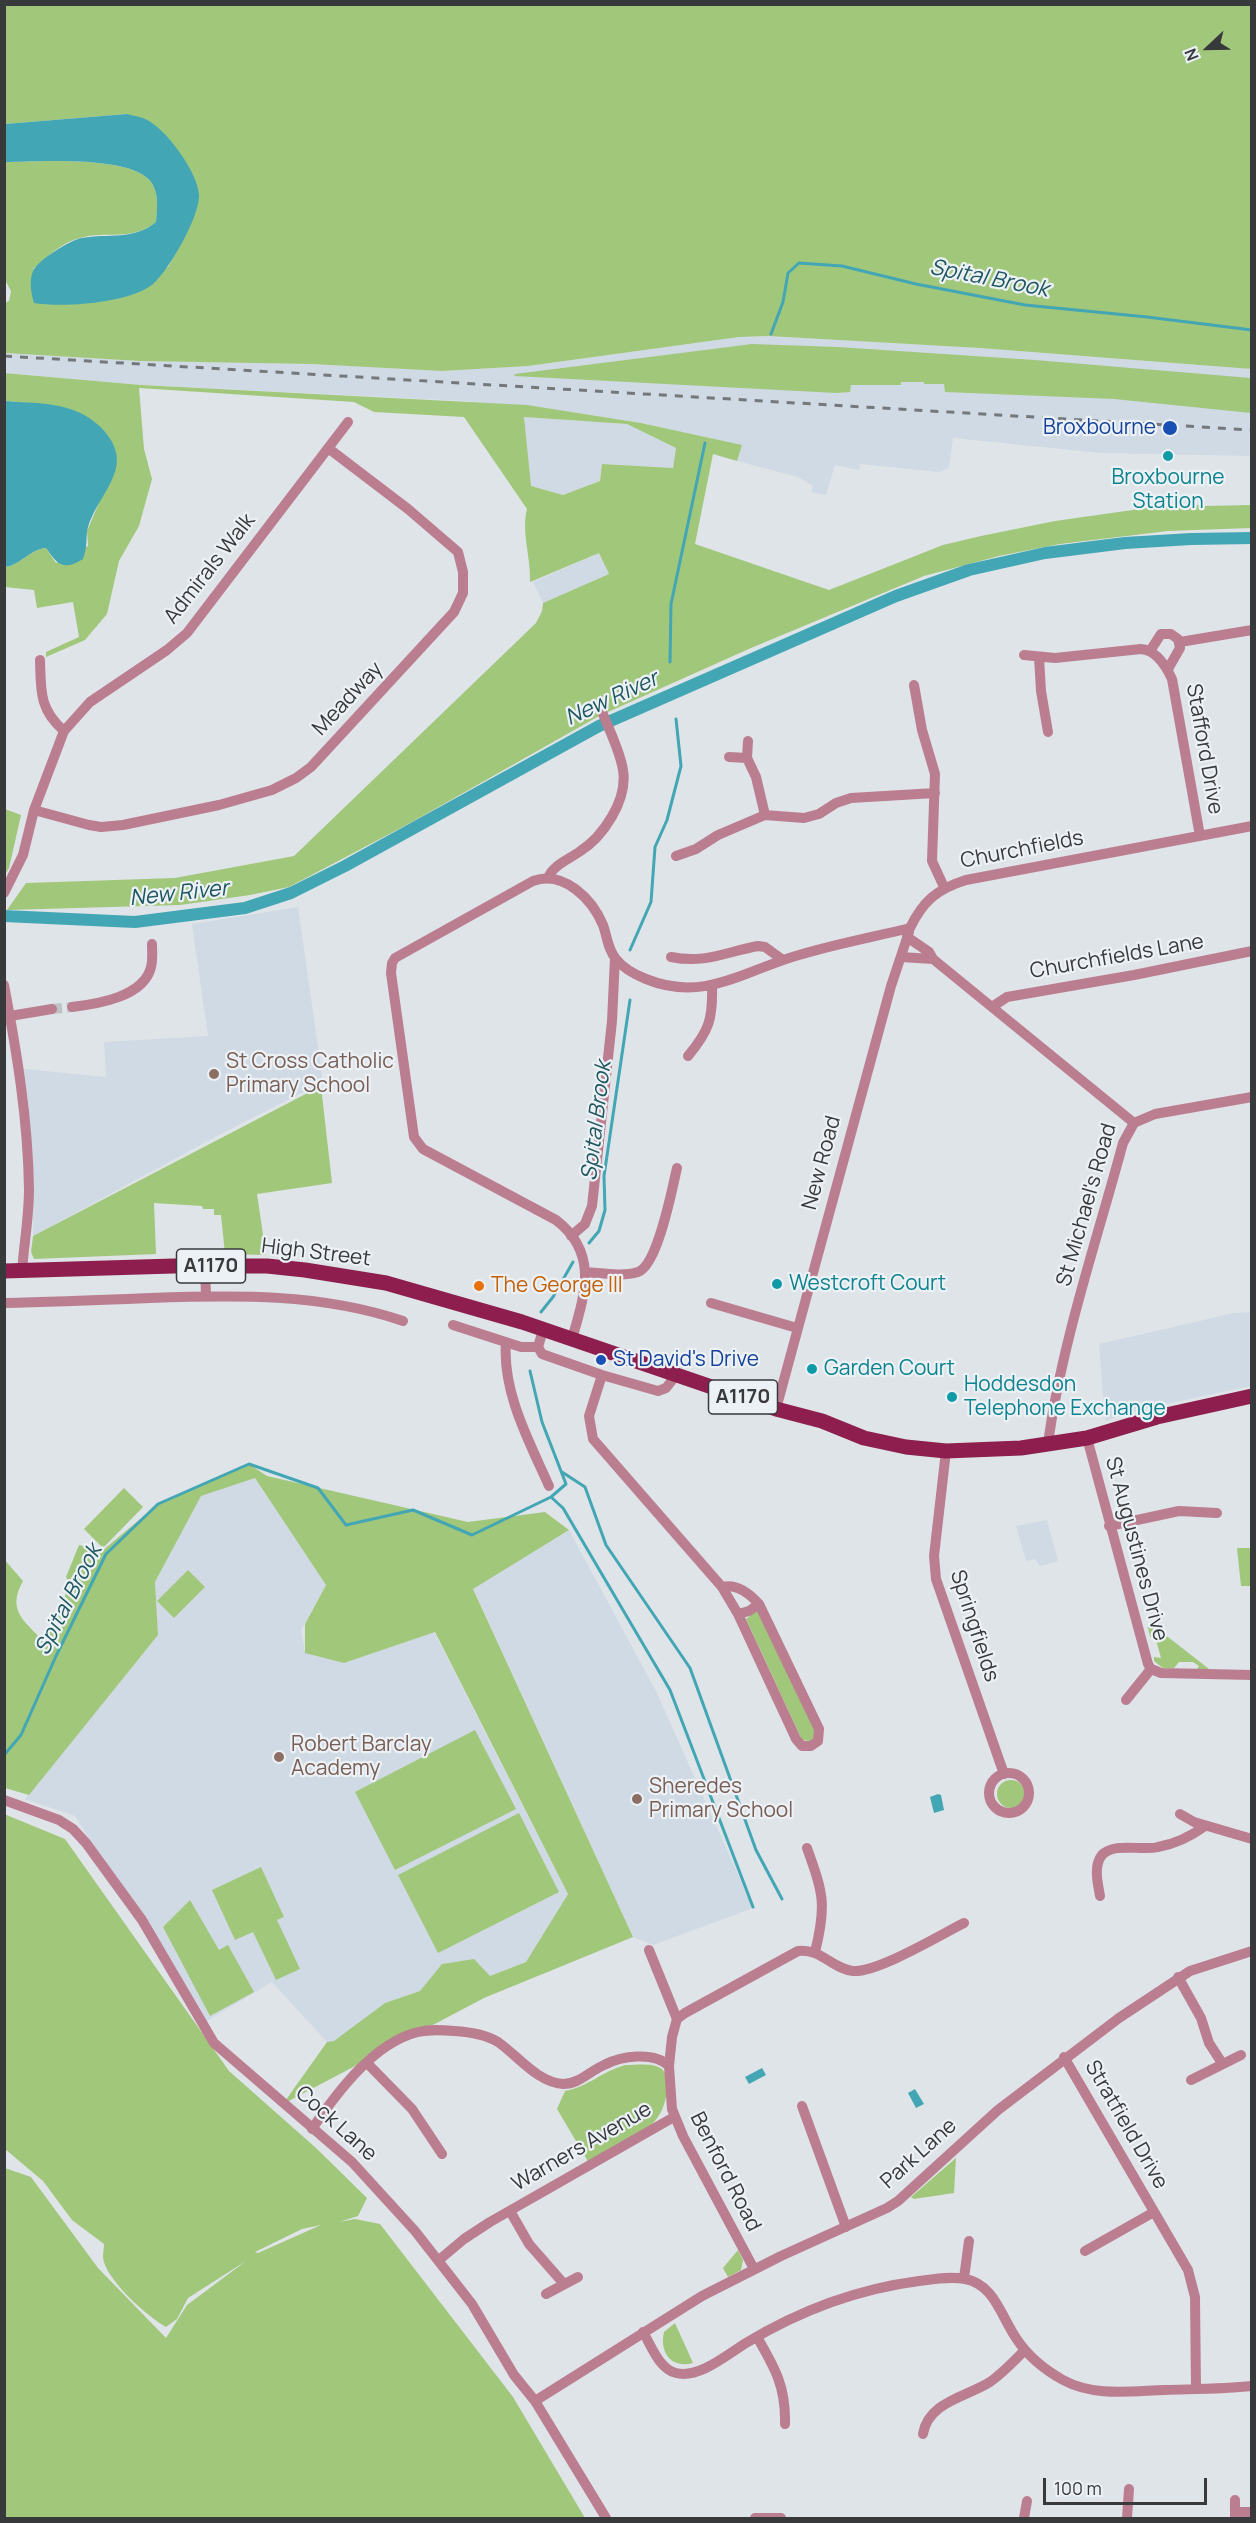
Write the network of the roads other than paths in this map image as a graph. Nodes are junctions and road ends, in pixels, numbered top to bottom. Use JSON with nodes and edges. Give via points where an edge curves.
{"nodes":[{"id":1,"x":348,"y":422,"type":"dead end"},
{"id":2,"x":328,"y":448,"type":"junction"},
{"id":3,"x":1251,"y":630,"type":"edge"},
{"id":4,"x":1180,"y":642,"type":"junction"},
{"id":5,"x":1150,"y":651,"type":"junction"},
{"id":6,"x":1024,"y":655,"type":"dead end"},
{"id":7,"x":1039,"y":657,"type":"junction"},
{"id":8,"x":40,"y":660,"type":"dead end"},
{"id":9,"x":1168,"y":669,"type":"junction"},
{"id":10,"x":914,"y":685,"type":"dead end"},
{"id":11,"x":603,"y":714,"type":"dead end"},
{"id":12,"x":64,"y":731,"type":"junction"},
{"id":13,"x":1048,"y":732,"type":"dead end"},
{"id":14,"x":748,"y":741,"type":"dead end"},
{"id":15,"x":729,"y":757,"type":"dead end"},
{"id":16,"x":747,"y":758,"type":"junction"},
{"id":17,"x":935,"y":793,"type":"junction"},
{"id":18,"x":34,"y":810,"type":"junction"},
{"id":19,"x":765,"y":815,"type":"junction"},
{"id":20,"x":1251,"y":826,"type":"edge"},
{"id":21,"x":1200,"y":836,"type":"junction"},
{"id":22,"x":676,"y":856,"type":"dead end"},
{"id":23,"x":548,"y":878,"type":"junction"},
{"id":24,"x":944,"y":887,"type":"junction"},
{"id":25,"x":4,"y":893,"type":"edge"},
{"id":26,"x":908,"y":933,"type":"junction"},
{"id":27,"x":152,"y":944,"type":"dead end"},
{"id":28,"x":1251,"y":951,"type":"edge"},
{"id":29,"x":671,"y":957,"type":"dead end"},
{"id":30,"x":901,"y":957,"type":"junction"},
{"id":31,"x":615,"y":958,"type":"junction"},
{"id":32,"x":933,"y":959,"type":"junction"},
{"id":33,"x":783,"y":960,"type":"junction"},
{"id":34,"x":4,"y":985,"type":"edge"},
{"id":35,"x":712,"y":986,"type":"junction"},
{"id":36,"x":72,"y":1007,"type":"tunnel mouth"},
{"id":37,"x":992,"y":1007,"type":"junction"},
{"id":38,"x":52,"y":1009,"type":"tunnel mouth"},
{"id":39,"x":10,"y":1016,"type":"junction"},
{"id":40,"x":688,"y":1056,"type":"dead end"},
{"id":41,"x":1251,"y":1097,"type":"edge"},
{"id":42,"x":1134,"y":1124,"type":"junction"},
{"id":43,"x":677,"y":1168,"type":"dead end"},
{"id":44,"x":572,"y":1236,"type":"junction"},
{"id":45,"x":205,"y":1266,"type":"junction"},
{"id":46,"x":4,"y":1271,"type":"edge"},
{"id":47,"x":22,"y":1271,"type":"junction"},
{"id":48,"x":586,"y":1272,"type":"junction"},
{"id":49,"x":206,"y":1296,"type":"junction"},
{"id":50,"x":4,"y":1303,"type":"edge"},
{"id":51,"x":711,"y":1303,"type":"dead end"},
{"id":52,"x":403,"y":1321,"type":"dead end"},
{"id":53,"x":453,"y":1325,"type":"dead end"},
{"id":54,"x":798,"y":1328,"type":"junction"},
{"id":55,"x":543,"y":1330,"type":"junction"},
{"id":56,"x":572,"y":1339,"type":"junction"},
{"id":57,"x":506,"y":1342,"type":"junction"},
{"id":58,"x":538,"y":1347,"type":"junction"},
{"id":59,"x":677,"y":1374,"type":"junction"},
{"id":60,"x":602,"y":1375,"type":"junction"},
{"id":61,"x":1251,"y":1396,"type":"edge"},
{"id":62,"x":776,"y":1409,"type":"junction"},
{"id":63,"x":1087,"y":1438,"type":"junction"},
{"id":64,"x":1048,"y":1444,"type":"junction"},
{"id":65,"x":946,"y":1451,"type":"junction"},
{"id":66,"x":549,"y":1486,"type":"dead end"},
{"id":67,"x":1217,"y":1513,"type":"dead end"},
{"id":68,"x":1109,"y":1526,"type":"junction"},
{"id":69,"x":722,"y":1587,"type":"junction"},
{"id":70,"x":759,"y":1604,"type":"junction"},
{"id":71,"x":738,"y":1614,"type":"junction"},
{"id":72,"x":1151,"y":1669,"type":"junction"},
{"id":73,"x":1251,"y":1675,"type":"edge"},
{"id":74,"x":1126,"y":1700,"type":"dead end"},
{"id":75,"x":1004,"y":1774,"type":"dead end"},
{"id":76,"x":4,"y":1800,"type":"edge"},
{"id":77,"x":1180,"y":1814,"type":"dead end"},
{"id":78,"x":1205,"y":1826,"type":"junction"},
{"id":79,"x":1251,"y":1839,"type":"edge"},
{"id":80,"x":807,"y":1848,"type":"dead end"},
{"id":81,"x":1100,"y":1896,"type":"dead end"},
{"id":82,"x":964,"y":1923,"type":"dead end"},
{"id":83,"x":649,"y":1950,"type":"dead end"},
{"id":84,"x":1251,"y":1951,"type":"edge"},
{"id":85,"x":815,"y":1952,"type":"junction"},
{"id":86,"x":1178,"y":1977,"type":"junction"},
{"id":87,"x":677,"y":2019,"type":"junction"},
{"id":88,"x":1241,"y":2055,"type":"dead end"},
{"id":89,"x":1064,"y":2057,"type":"junction"},
{"id":90,"x":367,"y":2063,"type":"junction"},
{"id":91,"x":1222,"y":2063,"type":"junction"},
{"id":92,"x":669,"y":2066,"type":"junction"},
{"id":93,"x":1191,"y":2080,"type":"dead end"},
{"id":94,"x":802,"y":2106,"type":"dead end"},
{"id":95,"x":674,"y":2117,"type":"junction"},
{"id":96,"x":312,"y":2129,"type":"junction"},
{"id":97,"x":442,"y":2154,"type":"dead end"},
{"id":98,"x":510,"y":2211,"type":"junction"},
{"id":99,"x":1155,"y":2212,"type":"junction"},
{"id":100,"x":846,"y":2227,"type":"junction"},
{"id":101,"x":969,"y":2241,"type":"dead end"},
{"id":102,"x":1085,"y":2252,"type":"dead end"},
{"id":103,"x":439,"y":2260,"type":"junction"},
{"id":104,"x":754,"y":2269,"type":"junction"},
{"id":105,"x":578,"y":2277,"type":"dead end"},
{"id":106,"x":964,"y":2278,"type":"junction"},
{"id":107,"x":564,"y":2284,"type":"junction"},
{"id":108,"x":546,"y":2294,"type":"dead end"},
{"id":109,"x":643,"y":2332,"type":"junction"},
{"id":110,"x":757,"y":2337,"type":"junction"},
{"id":111,"x":1025,"y":2350,"type":"junction"},
{"id":112,"x":1251,"y":2386,"type":"edge"},
{"id":113,"x":1196,"y":2389,"type":"junction"},
{"id":114,"x":535,"y":2401,"type":"junction"},
{"id":115,"x":785,"y":2424,"type":"dead end"},
{"id":116,"x":923,"y":2434,"type":"dead end"},
{"id":117,"x":1130,"y":2489,"type":"dead end"},
{"id":118,"x":1235,"y":2500,"type":"dead end"},
{"id":119,"x":1027,"y":2501,"type":"dead end"},
{"id":120,"x":1251,"y":2512,"type":"edge"},
{"id":121,"x":1235,"y":2515,"type":"edge"},
{"id":122,"x":606,"y":2518,"type":"edge"},
{"id":123,"x":755,"y":2518,"type":"edge"},
{"id":124,"x":781,"y":2518,"type":"edge"},
{"id":125,"x":1024,"y":2518,"type":"edge"},
{"id":126,"x":1127,"y":2518,"type":"edge"}],
"edges":[{"from":1,"to":2,"type":"street","name":"Admirals Walk"},
{"from":2,"to":12,"type":"street","name":"Admirals Walk","via":[[187,633],[90,702]]},
{"from":2,"to":18,"type":"street","name":"Meadway","via":[[458,552],[463,593],[454,612],[311,767],[282,786],[219,805],[113,826],[89,825]]},
{"from":3,"to":4,"type":"street"},
{"from":4,"to":5,"type":"street","via":[[1171,634],[1161,633]]},
{"from":4,"to":9,"type":"street","name":"Stafford Drive"},
{"from":5,"to":7,"type":"street"},
{"from":5,"to":9,"type":"street","name":"Stafford Drive"},
{"from":6,"to":7,"type":"street"},
{"from":7,"to":13,"type":"street"},
{"from":8,"to":12,"type":"street","via":[[43,703]]},
{"from":9,"to":21,"type":"street","name":"Stafford Drive"},
{"from":10,"to":17,"type":"street","via":[[922,730],[934,766]]},
{"from":11,"to":23,"type":"street","via":[[624,779],[610,821],[590,845],[553,869]]},
{"from":12,"to":18,"type":"street","name":"Admirals Walk"},
{"from":14,"to":16,"type":"street"},
{"from":15,"to":16,"type":"street"},
{"from":16,"to":19,"type":"street"},
{"from":17,"to":19,"type":"street","via":[[843,800],[811,816]]},
{"from":17,"to":24,"type":"street","via":[[932,861]]},
{"from":18,"to":25,"type":"street","name":"Admirals Walk","via":[[23,855]]},
{"from":19,"to":22,"type":"street"},
{"from":20,"to":21,"type":"street","name":"Churchfields"},
{"from":21,"to":24,"type":"street","name":"Churchfields"},
{"from":23,"to":31,"type":"street","via":[[569,885],[585,898],[601,921]]},
{"from":23,"to":44,"type":"street","via":[[533,881],[397,957],[391,973],[416,1142],[556,1220]]},
{"from":24,"to":26,"type":"street","name":"Churchfields","via":[[922,907]]},
{"from":26,"to":30,"type":"street","name":"New Road"},
{"from":26,"to":32,"type":"street","name":"St Michael's Road"},
{"from":26,"to":33,"type":"street"},
{"from":27,"to":36,"type":"street","via":[[151,969],[142,984],[124,995]]},
{"from":28,"to":37,"type":"street","name":"Churchfields Lane","via":[[1007,997]]},
{"from":29,"to":33,"type":"street","via":[[704,960],[758,946]]},
{"from":30,"to":32,"type":"street"},
{"from":30,"to":54,"type":"street","name":"New Road"},
{"from":31,"to":35,"type":"street","via":[[635,973],[665,985]]},
{"from":31,"to":44,"type":"street","via":[[592,1206],[585,1224]]},
{"from":32,"to":37,"type":"street","name":"St Michael's Road"},
{"from":33,"to":35,"type":"street"},
{"from":34,"to":39,"type":"street"},
{"from":35,"to":40,"type":"street","via":[[709,1026]]},
{"from":37,"to":42,"type":"street","name":"St Michael's Road"},
{"from":38,"to":39,"type":"street"},
{"from":39,"to":47,"type":"street","via":[[28,1157]]},
{"from":41,"to":42,"type":"street","via":[[1155,1114]]},
{"from":42,"to":64,"type":"street","name":"St Michael's Road","via":[[1124,1143],[1070,1338],[1053,1403]]},
{"from":43,"to":48,"type":"street","via":[[656,1245],[646,1266],[629,1273]]},
{"from":44,"to":48,"type":"street"},
{"from":45,"to":47,"type":"main road","name":"High Street","number":"A1170"},
{"from":45,"to":49,"type":"street"},
{"from":45,"to":55,"type":"main road","name":"High Street","number":"A1170","via":[[286,1267],[375,1281]]},
{"from":46,"to":47,"type":"main road","name":"High Street","number":"A1170"},
{"from":48,"to":56,"type":"street","via":[[584,1298]]},
{"from":49,"to":50,"type":"street"},
{"from":49,"to":52,"type":"street","via":[[306,1299]]},
{"from":51,"to":54,"type":"street"},
{"from":53,"to":57,"type":"street"},
{"from":54,"to":62,"type":"street","name":"New Road"},
{"from":55,"to":56,"type":"main road","number":"A1170"},
{"from":55,"to":58,"type":"street"},
{"from":56,"to":59,"type":"main road","number":"A1170"},
{"from":57,"to":58,"type":"street"},
{"from":57,"to":66,"type":"street","via":[[505,1366],[511,1392]]},
{"from":58,"to":60,"type":"street","via":[[546,1357]]},
{"from":59,"to":60,"type":"street","via":[[666,1388],[658,1391]]},
{"from":59,"to":62,"type":"main road","number":"A1170"},
{"from":60,"to":69,"type":"street","via":[[589,1416],[593,1439]]},
{"from":61,"to":63,"type":"main road","number":"A1170"},
{"from":62,"to":65,"type":"main road","number":"A1170","via":[[864,1438]]},
{"from":63,"to":64,"type":"main road","number":"A1170"},
{"from":63,"to":68,"type":"street","name":"St Augustines Drive"},
{"from":64,"to":65,"type":"main road","number":"A1170"},
{"from":65,"to":75,"type":"street","name":"Springfields","via":[[934,1556],[936,1579]]},
{"from":67,"to":68,"type":"street","via":[[1186,1510]]},
{"from":68,"to":72,"type":"street","name":"St Augustines Drive"},
{"from":69,"to":70,"type":"street","via":[[732,1586],[746,1592]]},
{"from":69,"to":71,"type":"street"},
{"from":70,"to":71,"type":"street"},
{"from":70,"to":71,"type":"street","via":[[819,1729],[818,1741],[811,1746],[802,1746],[796,1739]]},
{"from":72,"to":73,"type":"street","name":"St Augustines Drive","via":[[1161,1673]]},
{"from":72,"to":74,"type":"street","name":"St Augustines Drive"},
{"from":76,"to":96,"type":"street","name":"Cock Lane","via":[[59,1820],[86,1842],[141,1920],[214,2043]]},
{"from":77,"to":78,"type":"street"},
{"from":78,"to":79,"type":"street"},
{"from":78,"to":81,"type":"street","via":[[1186,1838],[1159,1847],[1104,1853],[1097,1870]]},
{"from":80,"to":85,"type":"street","via":[[823,1897]]},
{"from":82,"to":85,"type":"street","via":[[862,1970],[844,1968]]},
{"from":83,"to":87,"type":"street"},
{"from":84,"to":86,"type":"street","name":"Park Lane"},
{"from":85,"to":87,"type":"street","via":[[798,1952],[773,1964]]},
{"from":86,"to":89,"type":"street","name":"Park Lane"},
{"from":86,"to":91,"type":"street"},
{"from":87,"to":92,"type":"street","name":"Benford Road"},
{"from":88,"to":91,"type":"street"},
{"from":89,"to":99,"type":"street","name":"Stratfield Drive"},
{"from":89,"to":100,"type":"street","name":"Park Lane","via":[[982,2122],[898,2201]]},
{"from":90,"to":92,"type":"street","via":[[397,2041],[427,2030],[481,2034],[504,2046],[540,2076],[557,2083],[576,2081],[619,2060],[656,2058]]},
{"from":90,"to":96,"type":"street","via":[[339,2091]]},
{"from":90,"to":97,"type":"street","via":[[412,2109]]},
{"from":91,"to":93,"type":"street"},
{"from":92,"to":95,"type":"street","name":"Benford Road"},
{"from":94,"to":100,"type":"street"},
{"from":95,"to":98,"type":"street","name":"Warners Avenue"},
{"from":95,"to":104,"type":"street","name":"Benford Road"},
{"from":96,"to":103,"type":"street","name":"Cock Lane","via":[[352,2162]]},
{"from":98,"to":103,"type":"street","name":"Warners Avenue","via":[[473,2232]]},
{"from":98,"to":107,"type":"street","name":"Warners Avenue","via":[[529,2244]]},
{"from":99,"to":102,"type":"street","name":"Stratfield Drive"},
{"from":99,"to":113,"type":"street","name":"Stratfield Drive","via":[[1193,2284]]},
{"from":100,"to":104,"type":"street","name":"Park Lane"},
{"from":101,"to":106,"type":"street"},
{"from":103,"to":114,"type":"street","name":"Cock Lane"},
{"from":104,"to":109,"type":"street","name":"Park Lane"},
{"from":105,"to":107,"type":"street"},
{"from":106,"to":110,"type":"street","via":[[879,2288],[817,2307]]},
{"from":106,"to":111,"type":"street","via":[[986,2289]]},
{"from":107,"to":108,"type":"street"},
{"from":109,"to":110,"type":"street","via":[[663,2365],[682,2374],[702,2368]]},
{"from":109,"to":114,"type":"street","name":"Park Lane"},
{"from":110,"to":115,"type":"street","via":[[781,2381]]},
{"from":111,"to":113,"type":"street","via":[[1053,2374],[1089,2390]]},
{"from":111,"to":116,"type":"street","via":[[993,2380],[929,2416]]},
{"from":112,"to":113,"type":"street"},
{"from":114,"to":122,"type":"street","name":"Cock Lane"},
{"from":117,"to":126,"type":"street"},
{"from":118,"to":121,"type":"street"},
{"from":119,"to":125,"type":"street"},
{"from":120,"to":121,"type":"street"},
{"from":123,"to":124,"type":"street"}]}
